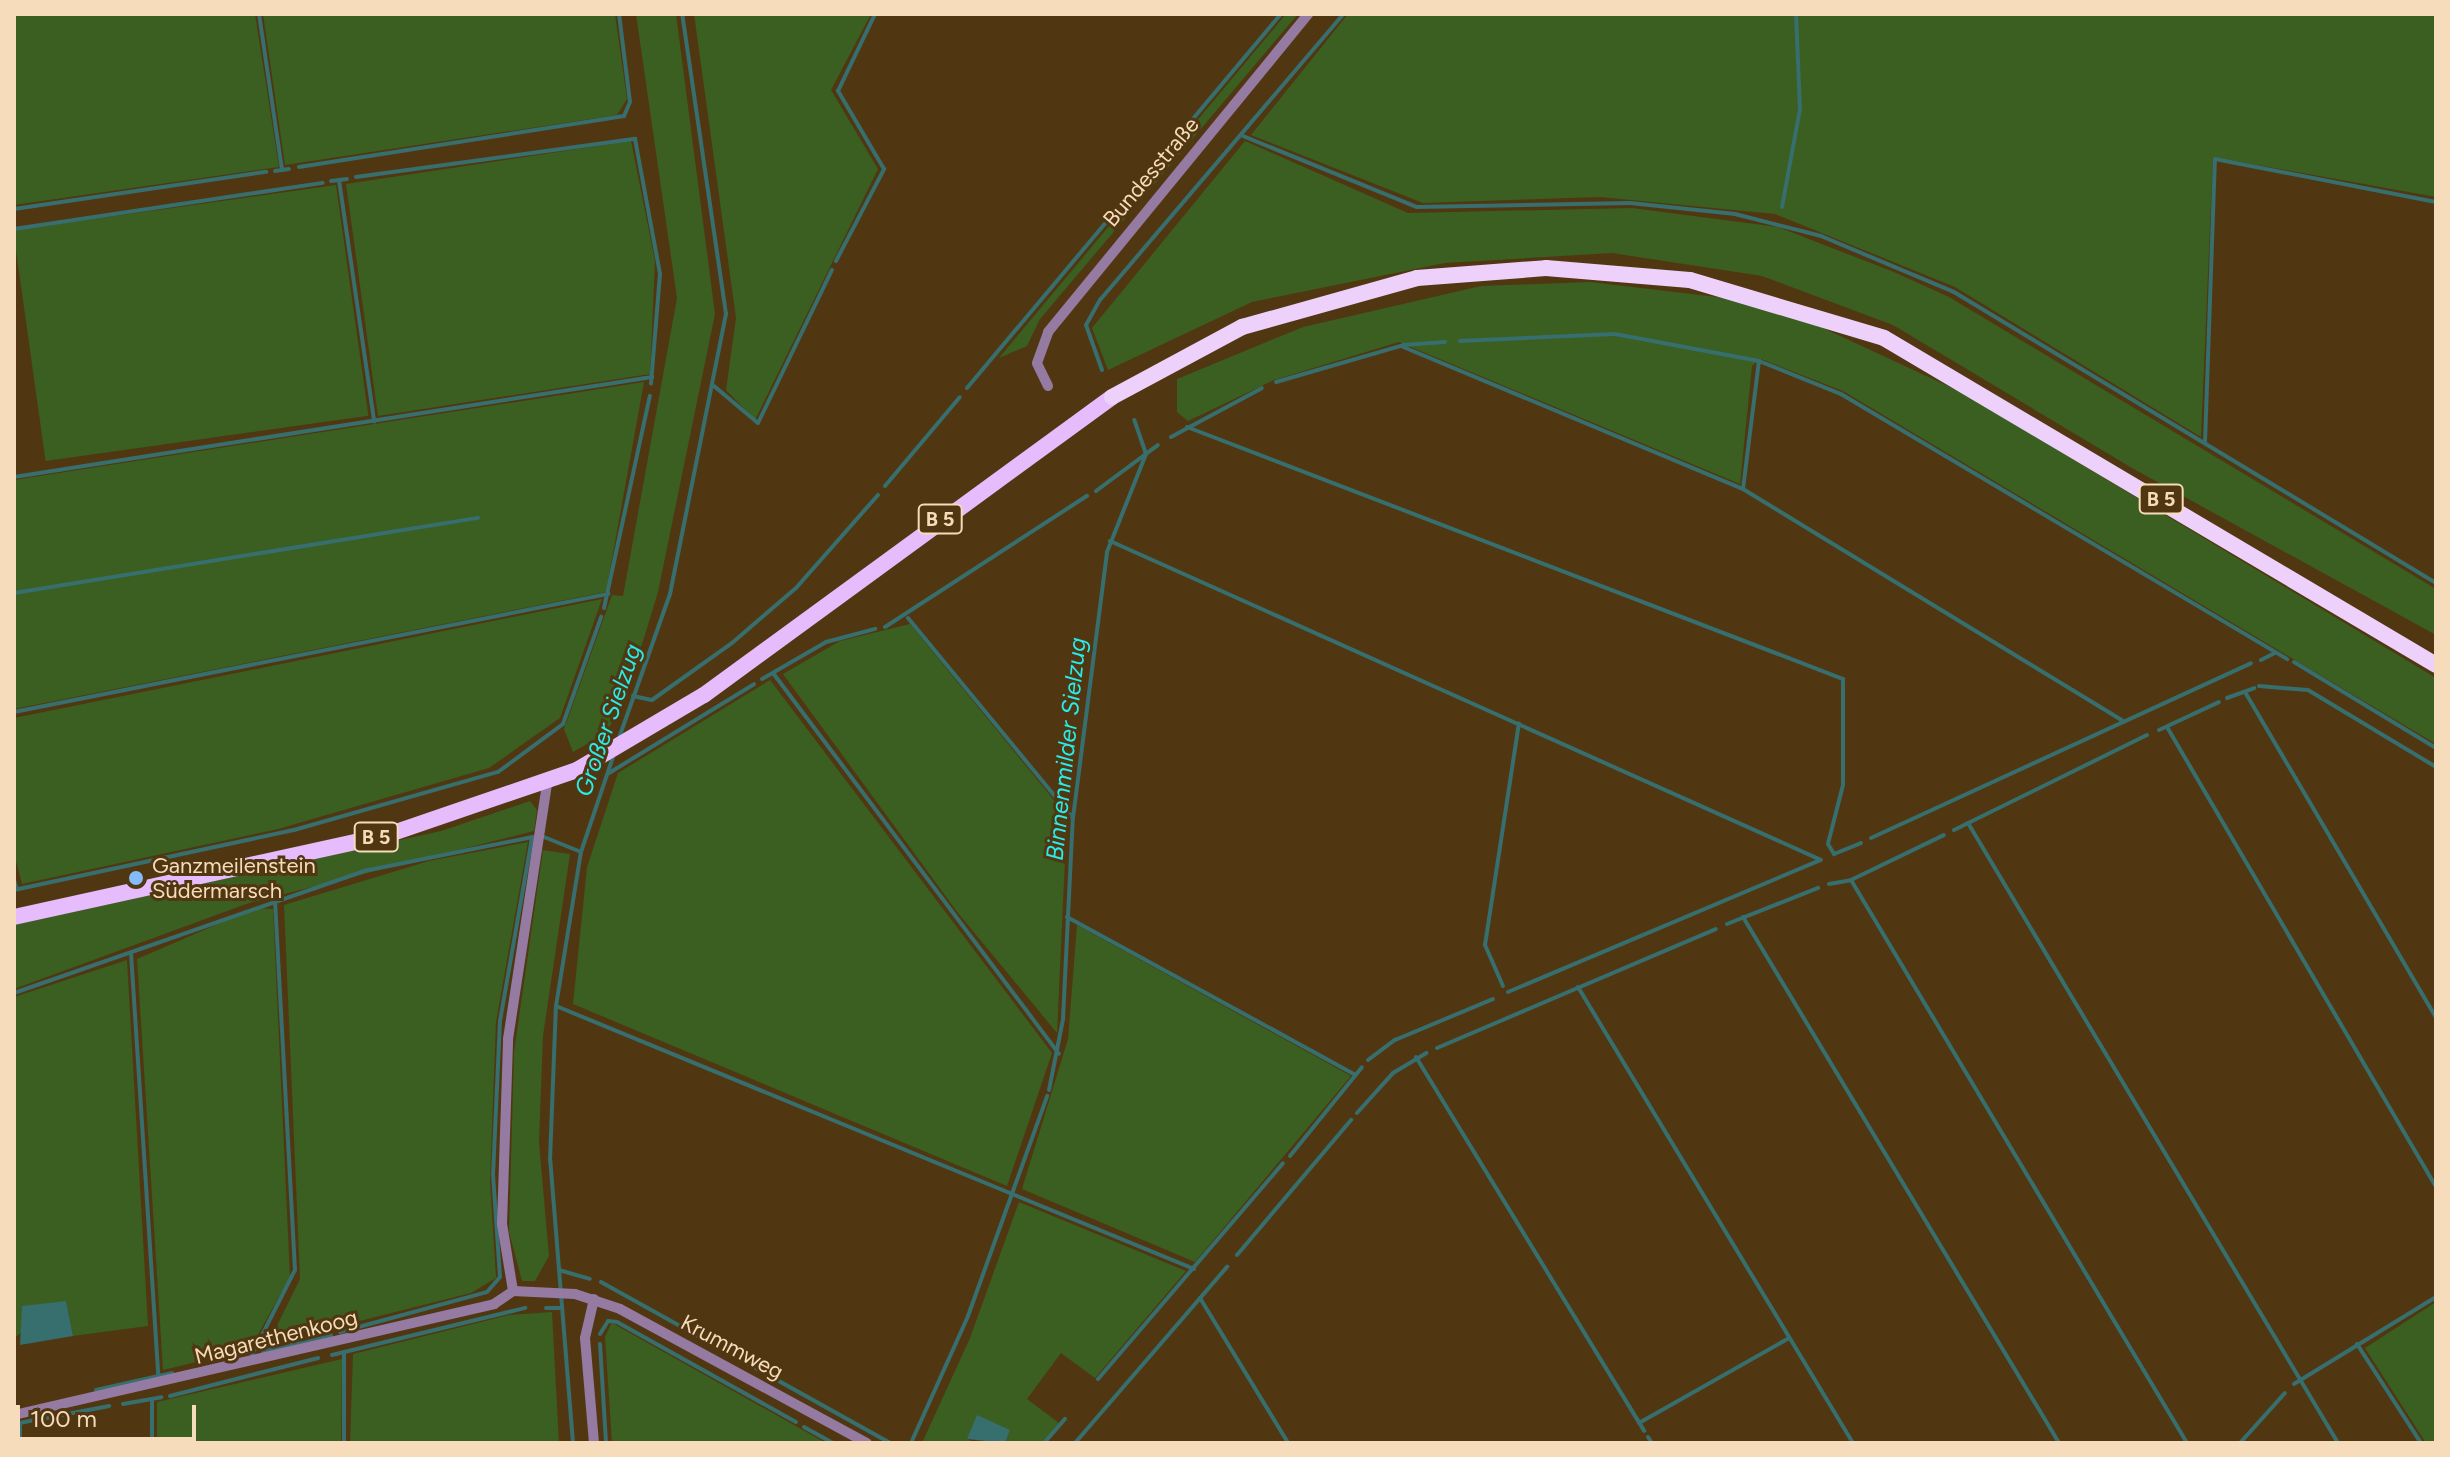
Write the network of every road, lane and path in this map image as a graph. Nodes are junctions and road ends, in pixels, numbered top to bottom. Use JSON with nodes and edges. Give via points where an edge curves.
{"nodes":[{"id":1,"x":1308,"y":14,"type":"edge"},
{"id":2,"x":1048,"y":386,"type":"dead end"},
{"id":3,"x":1112,"y":397,"type":"joint"},
{"id":4,"x":2436,"y":665,"type":"edge"},
{"id":5,"x":547,"y":784,"type":"junction"},
{"id":6,"x":14,"y":917,"type":"edge"},
{"id":7,"x":513,"y":1291,"type":"junction"},
{"id":8,"x":594,"y":1299,"type":"junction"},
{"id":9,"x":14,"y":1415,"type":"edge"},
{"id":10,"x":594,"y":1443,"type":"edge"},
{"id":11,"x":867,"y":1443,"type":"edge"}],
"edges":[{"from":1,"to":2,"type":"street","name":"Bundesstraße","via":[[1064,309],[1037,363]]},
{"from":3,"to":4,"type":"highway","number":"B 5","via":[[1242,327],[1417,278],[1546,268],[1703,283],[1884,338]]},
{"from":3,"to":5,"type":"main road","number":"B 5","via":[[642,736]]},
{"from":5,"to":6,"type":"main road","number":"B 5","via":[[390,834]]},
{"from":5,"to":7,"type":"street","via":[[508,1039],[502,1224]]},
{"from":7,"to":8,"type":"street","name":"Krummweg","via":[[543,1298],[575,1294]]},
{"from":7,"to":9,"type":"street","name":"Magarethenkoog","via":[[494,1304],[119,1396]]},
{"from":8,"to":10,"type":"street","via":[[585,1338]]},
{"from":8,"to":11,"type":"street","name":"Krummweg"}]}
